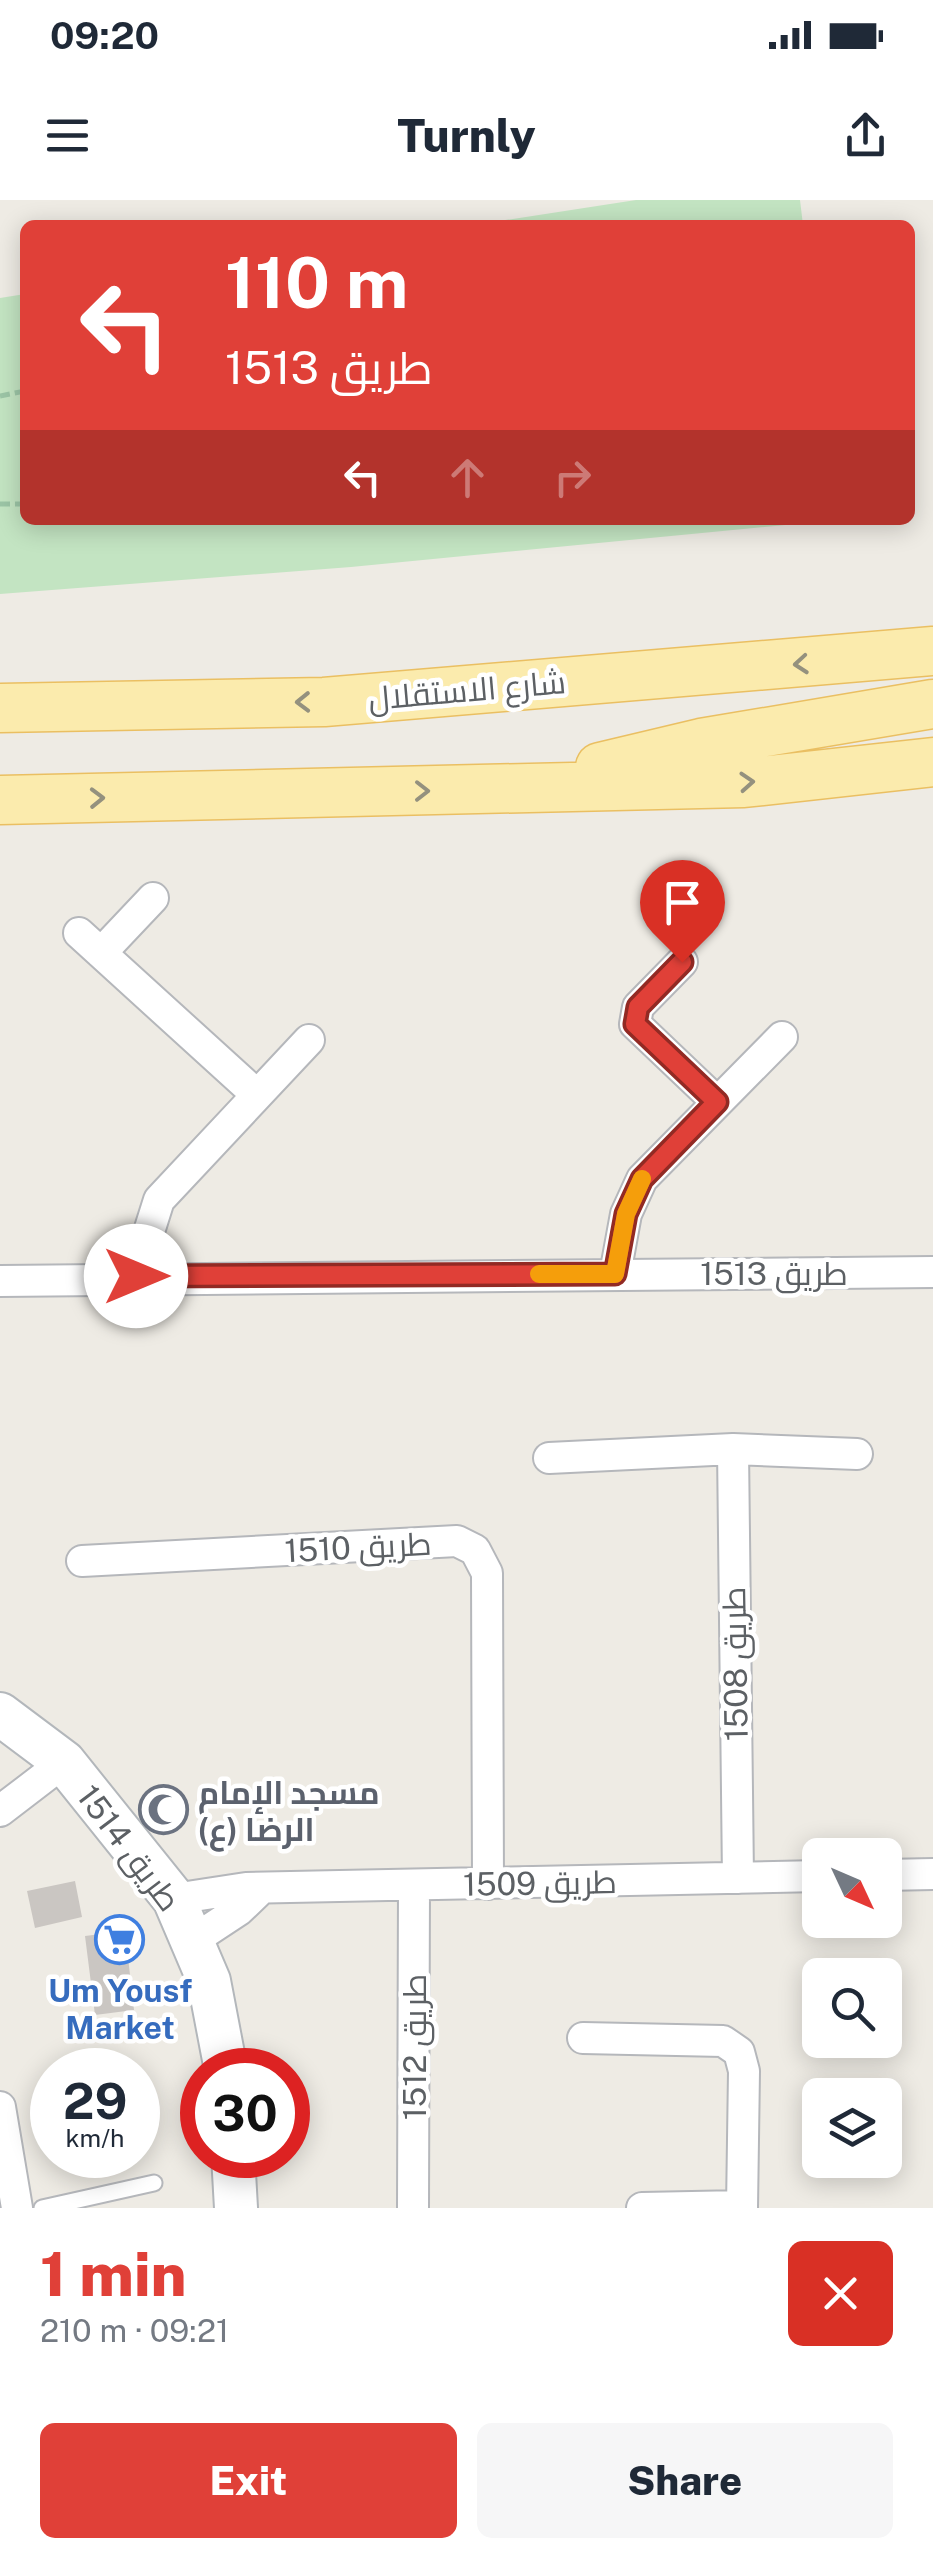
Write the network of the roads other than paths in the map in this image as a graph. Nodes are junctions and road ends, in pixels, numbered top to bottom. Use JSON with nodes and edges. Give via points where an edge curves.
{"nodes":[{"id":1,"x":933,"y":639,"type":"edge"},
{"id":2,"x":933,"y":652,"type":"edge"},
{"id":3,"x":882,"y":658,"type":"junction"},
{"id":4,"x":933,"y":704,"type":"edge"},
{"id":5,"x":0,"y":708,"type":"edge"},
{"id":6,"x":921,"y":768,"type":"edge"},
{"id":7,"x":504,"y":790,"type":"junction"},
{"id":8,"x":0,"y":800,"type":"edge"},
{"id":9,"x":153,"y":898,"type":"dead end"},
{"id":10,"x":682,"y":962,"type":"dead end"},
{"id":11,"x":782,"y":1037,"type":"dead end"},
{"id":12,"x":309,"y":1040,"type":"dead end"},
{"id":13,"x":257,"y":1095,"type":"junction"},
{"id":14,"x":717,"y":1102,"type":"junction"},
{"id":15,"x":933,"y":1272,"type":"edge"},
{"id":16,"x":615,"y":1274,"type":"junction"},
{"id":17,"x":136,"y":1276,"type":"junction"},
{"id":18,"x":0,"y":1281,"type":"edge"},
{"id":19,"x":733,"y":1450,"type":"junction"},
{"id":20,"x":857,"y":1454,"type":"dead end"},
{"id":21,"x":549,"y":1458,"type":"dead end"},
{"id":22,"x":82,"y":1561,"type":"dead end"},
{"id":23,"x":0,"y":1714,"type":"edge"},
{"id":24,"x":64,"y":1762,"type":"junction"},
{"id":25,"x":0,"y":1812,"type":"edge"},
{"id":26,"x":933,"y":1874,"type":"edge"},
{"id":27,"x":902,"y":1875,"type":"edge"},
{"id":28,"x":802,"y":1876,"type":"edge"},
{"id":29,"x":738,"y":1878,"type":"junction"},
{"id":30,"x":488,"y":1884,"type":"junction"},
{"id":31,"x":414,"y":1886,"type":"junction"},
{"id":32,"x":260,"y":1889,"type":"junction"},
{"id":33,"x":174,"y":1899,"type":"junction"},
{"id":34,"x":195,"y":1939,"type":"junction"},
{"id":35,"x":583,"y":2038,"type":"dead end"},
{"id":36,"x":222,"y":2048,"type":"edge"},
{"id":37,"x":0,"y":2107,"type":"edge"},
{"id":38,"x":235,"y":2178,"type":"edge"},
{"id":39,"x":154,"y":2183,"type":"dead end"},
{"id":40,"x":742,"y":2207,"type":"edge"},
{"id":41,"x":17,"y":2208,"type":"edge"},
{"id":42,"x":42,"y":2208,"type":"edge"},
{"id":43,"x":236,"y":2208,"type":"edge"},
{"id":44,"x":413,"y":2208,"type":"edge"},
{"id":45,"x":642,"y":2208,"type":"edge"}],
"edges":[{"from":1,"to":3,"type":"main road"},
{"from":2,"to":3,"type":"main road","name":"شارع الاستقلال"},
{"from":3,"to":5,"type":"main road","name":"شارع الاستقلال","one_way":true,"via":[[324,702]]},
{"from":4,"to":7,"type":"main road","via":[[701,743]]},
{"from":7,"to":6,"type":"main road","one_way":true,"via":[[744,783]]},
{"from":8,"to":7,"type":"main road","one_way":true},
{"from":9,"to":13,"type":"street","via":[[90,943]]},
{"from":10,"to":14,"type":"street","via":[[638,1007],[635,1024]]},
{"from":11,"to":14,"type":"street"},
{"from":12,"to":13,"type":"street"},
{"from":13,"to":17,"type":"street","via":[[159,1200]]},
{"from":14,"to":16,"type":"street","via":[[642,1179],[626,1214]]},
{"from":15,"to":16,"type":"street","name":"طريق 1513"},
{"from":16,"to":17,"type":"street","name":"طريق 1513"},
{"from":17,"to":18,"type":"street","name":"طريق 1513"},
{"from":19,"to":20,"type":"street"},
{"from":19,"to":21,"type":"street"},
{"from":19,"to":29,"type":"street","name":"طريق 1508"},
{"from":22,"to":30,"type":"street","name":"طريق 1510","via":[[457,1542],[475,1550],[487,1573]]},
{"from":23,"to":24,"type":"street","name":"طريق 1514"},
{"from":24,"to":25,"type":"street"},
{"from":24,"to":33,"type":"street","name":"طريق 1514"},
{"from":26,"to":27,"type":"street"},
{"from":28,"to":29,"type":"street","name":"طريق 1509"},
{"from":29,"to":30,"type":"street","name":"طريق 1509"},
{"from":30,"to":31,"type":"street","name":"طريق 1509"},
{"from":31,"to":32,"type":"street","name":"طريق 1509"},
{"from":31,"to":44,"type":"street","name":"طريق 1512"},
{"from":32,"to":33,"type":"street","name":"طريق 1509"},
{"from":32,"to":34,"type":"street"},
{"from":33,"to":34,"type":"street","name":"طريق 1514"},
{"from":34,"to":36,"type":"street","name":"طريق 1514"},
{"from":35,"to":40,"type":"street","via":[[722,2041],[740,2052]]},
{"from":37,"to":41,"type":"street"},
{"from":38,"to":43,"type":"street"},
{"from":39,"to":42,"type":"lane"},
{"from":40,"to":45,"type":"street"}]}
